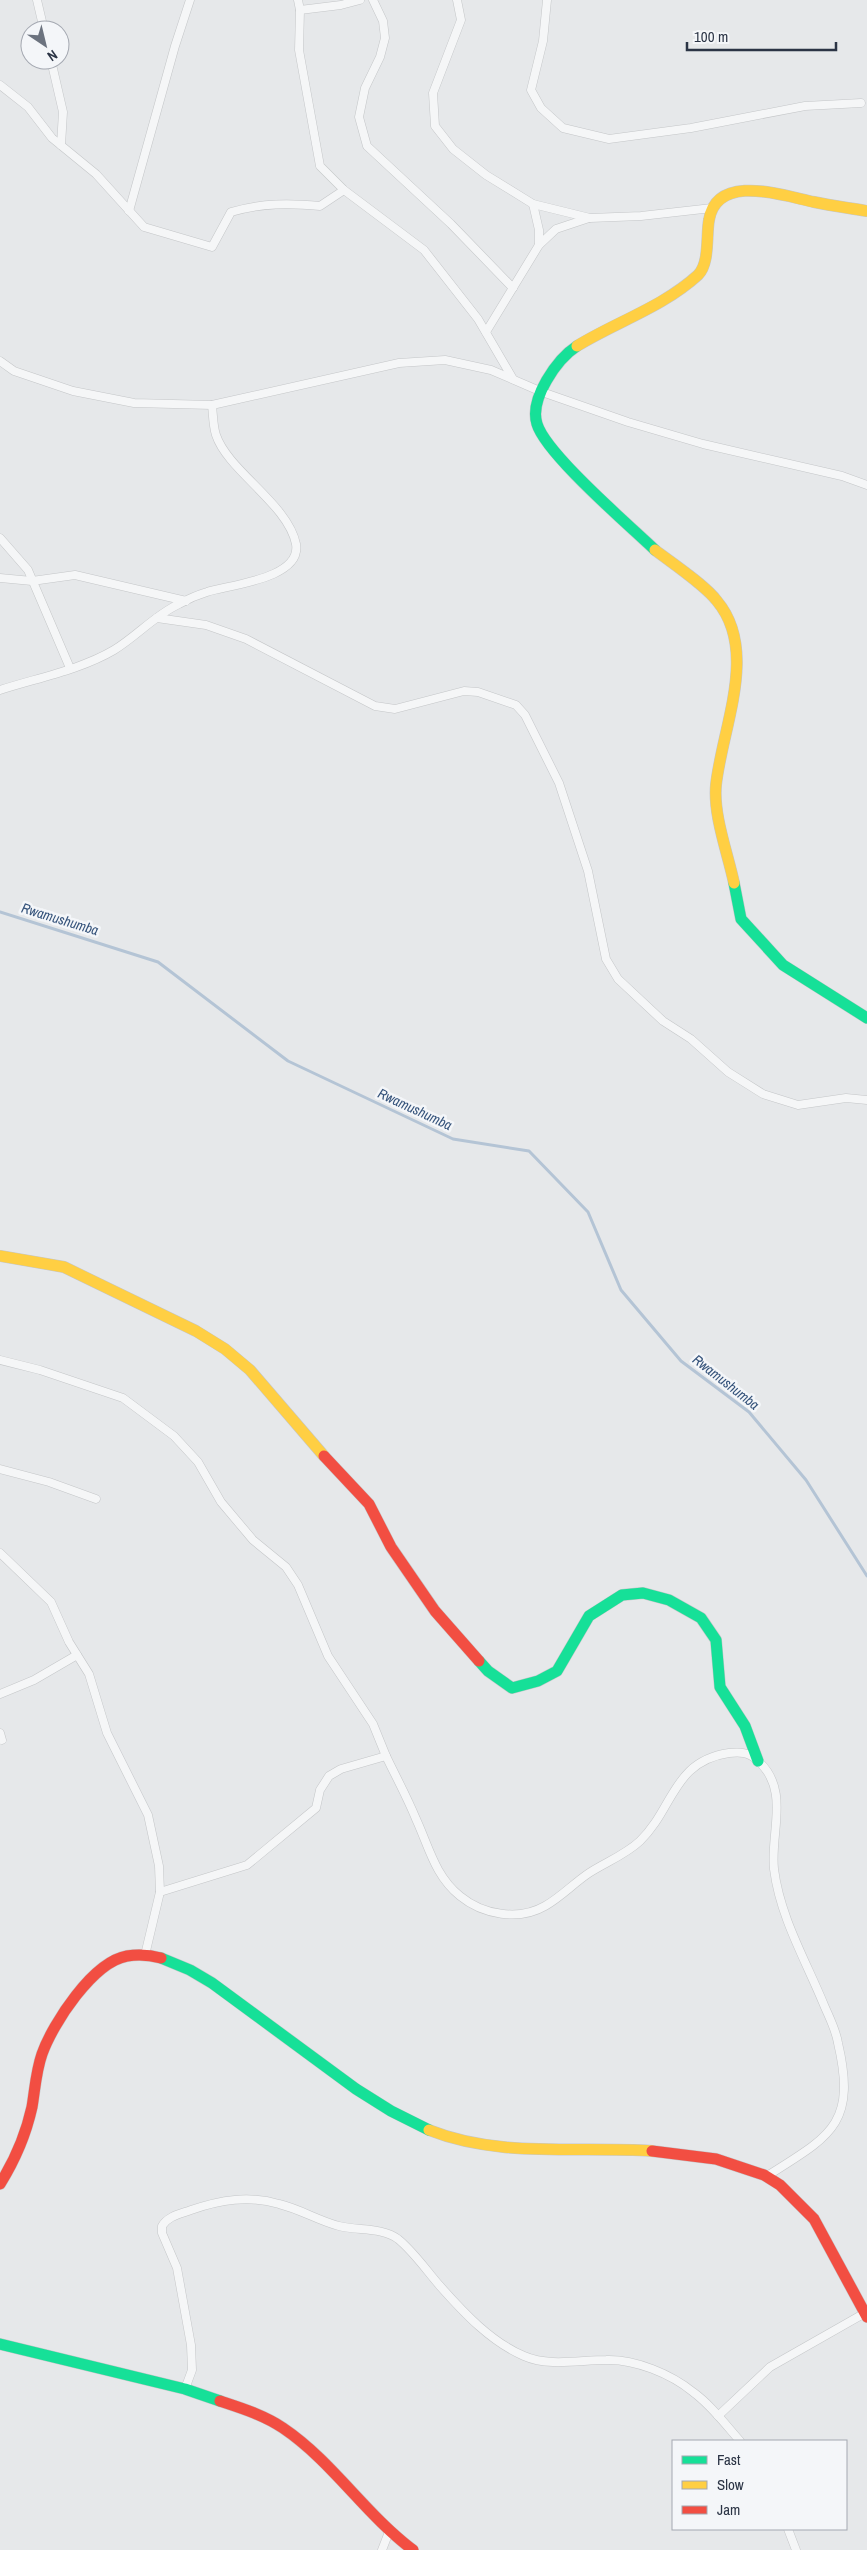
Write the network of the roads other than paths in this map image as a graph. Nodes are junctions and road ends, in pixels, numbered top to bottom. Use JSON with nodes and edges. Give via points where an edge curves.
{"nodes":[{"id":1,"x":37,"y":0,"type":"edge"},
{"id":2,"x":190,"y":0,"type":"edge"},
{"id":3,"x":298,"y":0,"type":"edge"},
{"id":4,"x":360,"y":0,"type":"edge"},
{"id":5,"x":373,"y":0,"type":"edge"},
{"id":6,"x":457,"y":0,"type":"edge"},
{"id":7,"x":548,"y":0,"type":"edge"},
{"id":8,"x":300,"y":10,"type":"junction"},
{"id":9,"x":42,"y":20,"type":"edge"},
{"id":10,"x":53,"y":70,"type":"edge"},
{"id":11,"x":0,"y":85,"type":"edge"},
{"id":12,"x":862,"y":103,"type":"dead end"},
{"id":13,"x":61,"y":145,"type":"junction"},
{"id":14,"x":344,"y":190,"type":"junction"},
{"id":15,"x":533,"y":204,"type":"junction"},
{"id":16,"x":712,"y":208,"type":"junction"},
{"id":17,"x":129,"y":211,"type":"junction"},
{"id":18,"x":867,"y":211,"type":"edge"},
{"id":19,"x":590,"y":218,"type":"junction"},
{"id":20,"x":539,"y":245,"type":"junction"},
{"id":21,"x":513,"y":288,"type":"junction"},
{"id":22,"x":486,"y":332,"type":"junction"},
{"id":23,"x":0,"y":361,"type":"edge"},
{"id":24,"x":513,"y":379,"type":"junction"},
{"id":25,"x":542,"y":392,"type":"junction"},
{"id":26,"x":212,"y":405,"type":"junction"},
{"id":27,"x":867,"y":485,"type":"edge"},
{"id":28,"x":0,"y":538,"type":"edge"},
{"id":29,"x":0,"y":578,"type":"edge"},
{"id":30,"x":32,"y":581,"type":"junction"},
{"id":31,"x":186,"y":601,"type":"junction"},
{"id":32,"x":156,"y":618,"type":"junction"},
{"id":33,"x":70,"y":668,"type":"junction"},
{"id":34,"x":0,"y":690,"type":"edge"},
{"id":35,"x":867,"y":1018,"type":"edge"},
{"id":36,"x":867,"y":1100,"type":"edge"},
{"id":37,"x":0,"y":1256,"type":"edge"},
{"id":38,"x":0,"y":1360,"type":"edge"},
{"id":39,"x":0,"y":1469,"type":"edge"},
{"id":40,"x":96,"y":1499,"type":"dead end"},
{"id":41,"x":0,"y":1553,"type":"edge"},
{"id":42,"x":77,"y":1655,"type":"junction"},
{"id":43,"x":0,"y":1694,"type":"edge"},
{"id":44,"x":386,"y":1756,"type":"junction"},
{"id":45,"x":758,"y":1761,"type":"junction"},
{"id":46,"x":160,"y":1892,"type":"junction"},
{"id":47,"x":145,"y":1955,"type":"junction"},
{"id":48,"x":766,"y":2176,"type":"junction"},
{"id":49,"x":0,"y":2184,"type":"edge"},
{"id":50,"x":866,"y":2315,"type":"edge"},
{"id":51,"x":0,"y":2344,"type":"edge"},
{"id":52,"x":184,"y":2389,"type":"junction"},
{"id":53,"x":718,"y":2416,"type":"junction"},
{"id":54,"x":739,"y":2440,"type":"edge"},
{"id":55,"x":788,"y":2530,"type":"edge"},
{"id":56,"x":389,"y":2532,"type":"junction"},
{"id":57,"x":382,"y":2550,"type":"edge"},
{"id":58,"x":413,"y":2550,"type":"edge"},
{"id":59,"x":796,"y":2550,"type":"edge"}],
"edges":[{"from":1,"to":9,"type":"street"},
{"from":2,"to":17,"type":"street"},
{"from":3,"to":8,"type":"street"},
{"from":4,"to":8,"type":"street"},
{"from":5,"to":21,"type":"street","via":[[383,21],[385,38],[365,88],[359,117],[367,146],[451,224]]},
{"from":6,"to":15,"type":"street","via":[[461,20],[433,93],[436,126],[453,149]]},
{"from":7,"to":12,"type":"street","via":[[543,41],[531,90],[541,108],[563,128],[609,139],[639,137],[805,106]]},
{"from":8,"to":14,"type":"street","via":[[299,50],[320,166]]},
{"from":10,"to":13,"type":"street","via":[[63,112]]},
{"from":11,"to":13,"type":"street","via":[[28,107]]},
{"from":13,"to":17,"type":"street","via":[[96,174]]},
{"from":14,"to":17,"type":"street","via":[[320,206],[256,204],[231,212],[212,247],[144,227]]},
{"from":14,"to":22,"type":"street","via":[[424,250]]},
{"from":15,"to":19,"type":"street"},
{"from":15,"to":20,"type":"street"},
{"from":16,"to":18,"type":"street","via":[[732,192],[760,190]]},
{"from":16,"to":19,"type":"street"},
{"from":16,"to":25,"type":"street","via":[[703,268],[699,274],[650,308],[566,353],[556,364]]},
{"from":19,"to":20,"type":"street","via":[[556,229]]},
{"from":20,"to":21,"type":"street"},
{"from":21,"to":22,"type":"street"},
{"from":22,"to":24,"type":"street"},
{"from":23,"to":26,"type":"street","via":[[14,372],[73,391],[134,403]]},
{"from":24,"to":25,"type":"street"},
{"from":24,"to":26,"type":"street","via":[[491,370],[446,360],[399,363]]},
{"from":25,"to":27,"type":"street","via":[[703,444],[842,476]]},
{"from":25,"to":35,"type":"street","via":[[536,406],[537,424],[546,440],[655,550],[717,600],[732,625],[738,648],[735,680],[716,787],[717,809],[741,919],[783,965]]},
{"from":26,"to":31,"type":"street","via":[[216,435],[225,451],[284,519],[296,545],[295,554],[270,577],[208,592]]},
{"from":28,"to":30,"type":"street","via":[[28,570]]},
{"from":29,"to":30,"type":"street"},
{"from":30,"to":31,"type":"street","via":[[75,575]]},
{"from":30,"to":33,"type":"street"},
{"from":31,"to":32,"type":"street"},
{"from":32,"to":33,"type":"street","via":[[114,650]]},
{"from":32,"to":36,"type":"street","via":[[206,625],[246,640],[375,706],[395,709],[464,691],[516,704],[526,715],[571,815],[588,871],[606,959],[618,980],[663,1021],[691,1039],[734,1077],[763,1094],[798,1105],[846,1098]]},
{"from":33,"to":34,"type":"street"},
{"from":37,"to":45,"type":"street","via":[[64,1267],[196,1331],[250,1370],[369,1504],[391,1547],[435,1611],[488,1671],[512,1688],[557,1672],[588,1616],[622,1596],[643,1593],[669,1600],[701,1618],[716,1640],[720,1687],[746,1726]]},
{"from":38,"to":44,"type":"street","via":[[123,1398],[174,1436],[198,1462],[221,1502],[237,1522],[286,1568],[298,1585],[328,1656],[372,1724]]},
{"from":39,"to":40,"type":"street"},
{"from":41,"to":42,"type":"street","via":[[51,1602]]},
{"from":42,"to":43,"type":"street","via":[[34,1680]]},
{"from":42,"to":46,"type":"street","via":[[88,1674],[107,1734],[148,1815],[159,1866]]},
{"from":44,"to":45,"type":"street","via":[[441,1876],[459,1896],[495,1914],[542,1908],[600,1865],[624,1853],[640,1841],[660,1816],[685,1774],[698,1763],[739,1752]]},
{"from":44,"to":46,"type":"street","via":[[341,1769],[329,1776],[320,1790],[316,1808],[247,1865]]},
{"from":45,"to":48,"type":"street","via":[[769,1775],[776,1793],[774,1868],[780,1897],[838,2040],[845,2096],[842,2110],[829,2133]]},
{"from":46,"to":47,"type":"street"},
{"from":47,"to":48,"type":"street","via":[[166,1959],[201,1976],[288,2041],[386,2107],[446,2138],[506,2149],[627,2150],[710,2157]]},
{"from":47,"to":49,"type":"street","via":[[125,1956],[105,1966],[84,1987],[55,2028],[43,2052],[29,2121],[14,2162]]},
{"from":48,"to":50,"type":"street","via":[[812,2215]]},
{"from":50,"to":53,"type":"street","via":[[770,2367]]},
{"from":51,"to":52,"type":"street"},
{"from":52,"to":53,"type":"street","via":[[192,2370],[191,2345],[177,2268],[162,2226],[171,2217],[204,2206],[230,2199],[251,2199],[279,2204],[340,2226],[387,2232],[413,2254],[477,2324],[525,2356],[566,2362],[623,2360],[646,2366],[693,2392]]},
{"from":52,"to":56,"type":"street","via":[[258,2414],[282,2427],[312,2450]]},
{"from":53,"to":54,"type":"street"},
{"from":55,"to":59,"type":"street"},
{"from":56,"to":57,"type":"street"},
{"from":56,"to":58,"type":"street"}]}
